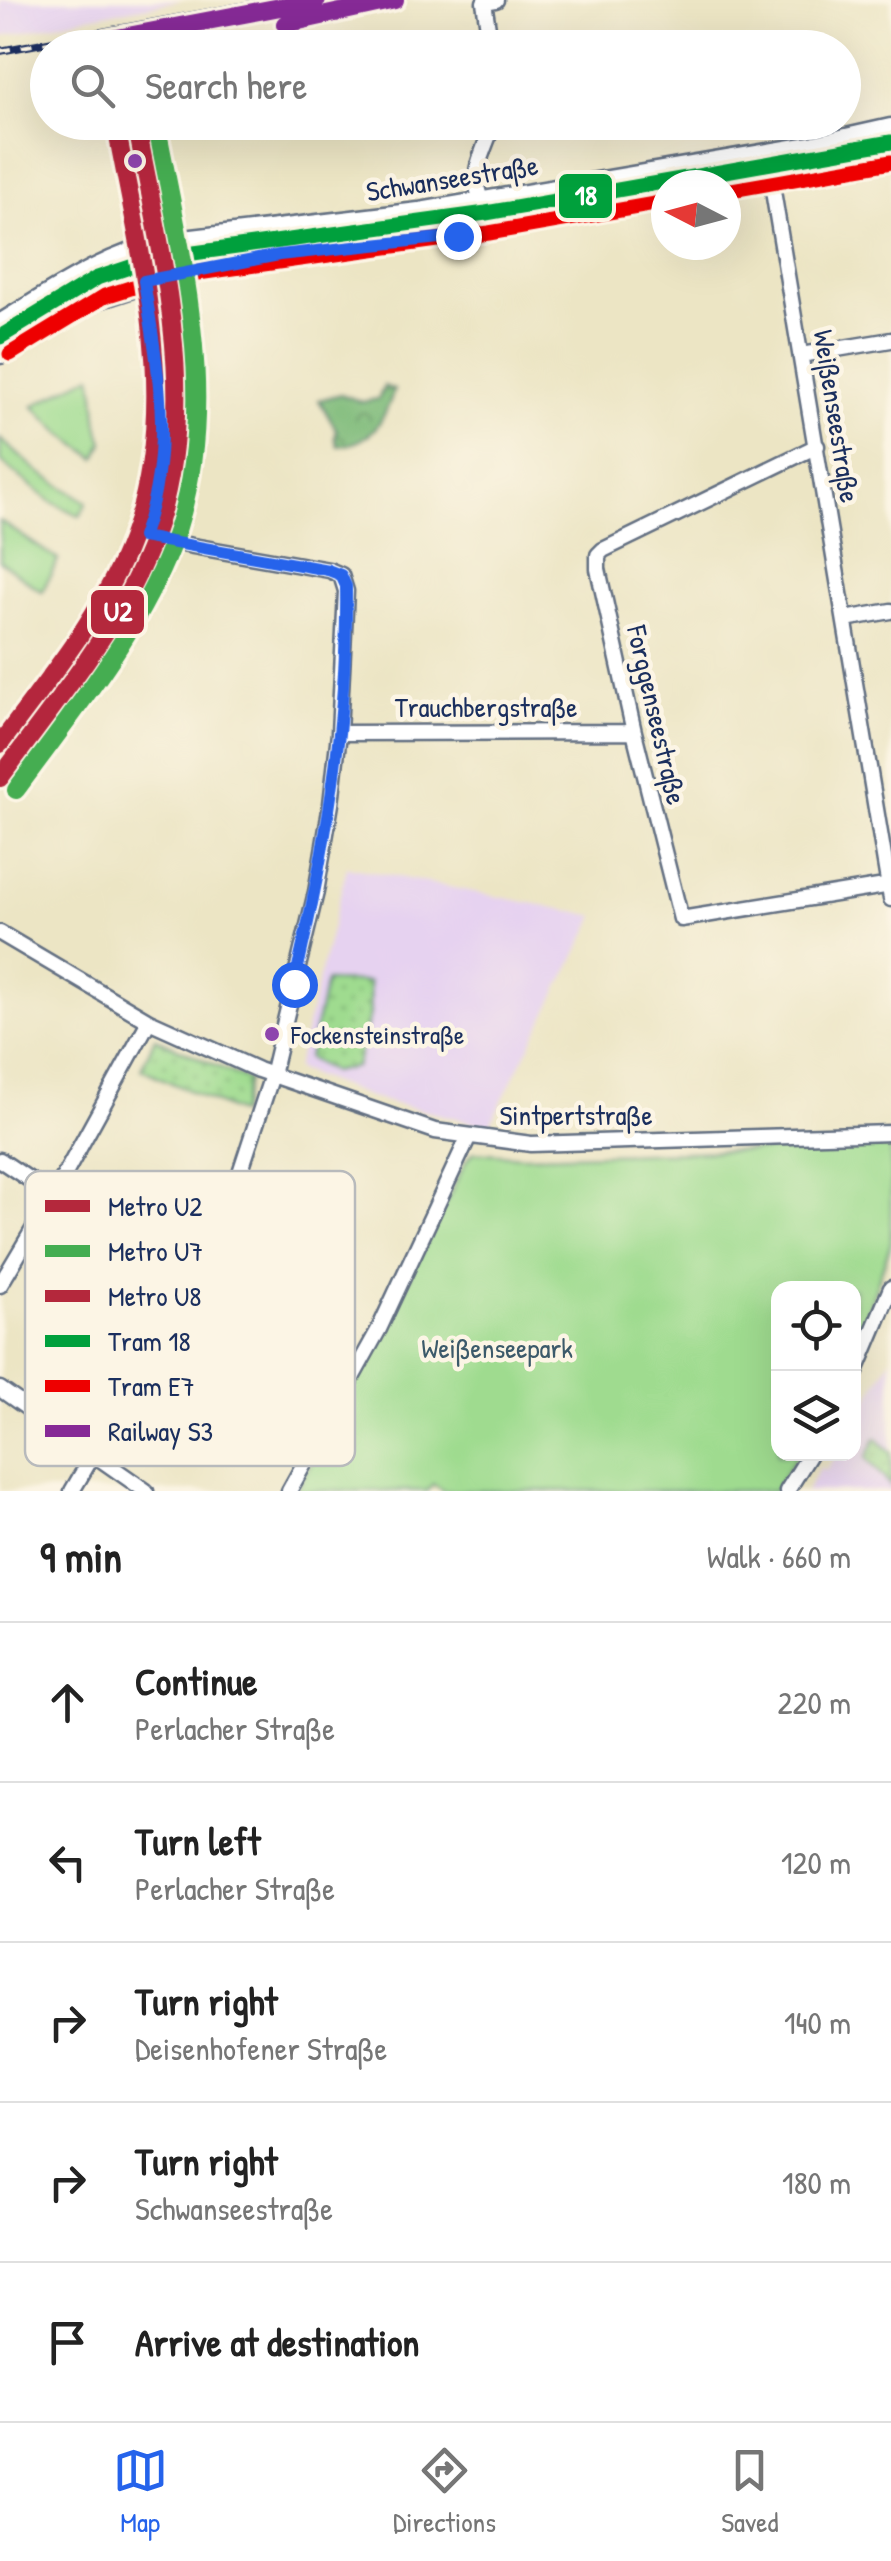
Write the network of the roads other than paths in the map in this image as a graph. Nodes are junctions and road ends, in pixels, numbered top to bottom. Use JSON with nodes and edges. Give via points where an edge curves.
{"nodes":[{"id":1,"x":496,"y":0,"type":"edge"},
{"id":2,"x":488,"y":30,"type":"edge"},
{"id":3,"x":891,"y":128,"type":"edge"},
{"id":4,"x":861,"y":135,"type":"edge"},
{"id":5,"x":487,"y":140,"type":"edge"},
{"id":6,"x":840,"y":140,"type":"edge"},
{"id":7,"x":891,"y":157,"type":"edge"},
{"id":8,"x":772,"y":179,"type":"junction"},
{"id":9,"x":741,"y":184,"type":"edge"},
{"id":10,"x":651,"y":198,"type":"edge"},
{"id":11,"x":482,"y":202,"type":"junction"},
{"id":12,"x":494,"y":229,"type":"junction"},
{"id":13,"x":139,"y":249,"type":"junction"},
{"id":14,"x":144,"y":281,"type":"junction"},
{"id":15,"x":0,"y":325,"type":"edge"},
{"id":16,"x":891,"y":340,"type":"edge"},
{"id":17,"x":0,"y":353,"type":"edge"},
{"id":18,"x":801,"y":355,"type":"junction"},
{"id":19,"x":817,"y":446,"type":"junction"},
{"id":20,"x":142,"y":537,"type":"junction"},
{"id":21,"x":891,"y":611,"type":"edge"},
{"id":22,"x":845,"y":619,"type":"junction"},
{"id":23,"x":634,"y":732,"type":"junction"},
{"id":24,"x":339,"y":733,"type":"junction"},
{"id":25,"x":0,"y":770,"type":"edge"},
{"id":26,"x":890,"y":890,"type":"edge"},
{"id":27,"x":0,"y":933,"type":"edge"},
{"id":28,"x":149,"y":1020,"type":"junction"},
{"id":29,"x":272,"y":1075,"type":"junction"},
{"id":30,"x":891,"y":1133,"type":"edge"},
{"id":31,"x":468,"y":1138,"type":"junction"},
{"id":32,"x":0,"y":1160,"type":"edge"},
{"id":33,"x":67,"y":1171,"type":"edge"},
{"id":34,"x":241,"y":1171,"type":"edge"},
{"id":35,"x":25,"y":1177,"type":"edge"},
{"id":36,"x":25,"y":1243,"type":"edge"},
{"id":37,"x":0,"y":1285,"type":"edge"},
{"id":38,"x":891,"y":1288,"type":"edge"},
{"id":39,"x":856,"y":1371,"type":"edge"},
{"id":40,"x":355,"y":1372,"type":"edge"},
{"id":41,"x":0,"y":1389,"type":"edge"},
{"id":42,"x":25,"y":1407,"type":"edge"},
{"id":43,"x":806,"y":1461,"type":"edge"},
{"id":44,"x":86,"y":1466,"type":"edge"},
{"id":45,"x":110,"y":1466,"type":"edge"},
{"id":46,"x":303,"y":1466,"type":"edge"},
{"id":47,"x":72,"y":1491,"type":"edge"},
{"id":48,"x":146,"y":1491,"type":"edge"},
{"id":49,"x":289,"y":1491,"type":"edge"},
{"id":50,"x":787,"y":1491,"type":"edge"}],
"edges":[{"from":1,"to":2,"type":"street","via":[[484,2]]},
{"from":3,"to":4,"type":"main road","name":"Schwanseestraße"},
{"from":5,"to":11,"type":"street","via":[[474,175]]},
{"from":6,"to":11,"type":"main road","name":"Schwanseestraße"},
{"from":7,"to":8,"type":"main road"},
{"from":8,"to":9,"type":"main road"},
{"from":8,"to":18,"type":"street","name":"Weißenseestraße"},
{"from":10,"to":12,"type":"main road","name":"Schwanseestraße"},
{"from":11,"to":12,"type":"street"},
{"from":11,"to":13,"type":"main road","name":"Schwanseestraße"},
{"from":12,"to":14,"type":"main road","name":"Schwanseestraße","via":[[279,255]]},
{"from":13,"to":14,"type":"street"},
{"from":13,"to":15,"type":"main road","name":"Schwanseestraße","via":[[82,274]]},
{"from":14,"to":17,"type":"main road","name":"Schwanseestraße","via":[[89,301]]},
{"from":14,"to":20,"type":"street","via":[[164,423],[158,481]]},
{"from":16,"to":18,"type":"street"},
{"from":18,"to":19,"type":"street","name":"Weißenseestraße"},
{"from":19,"to":22,"type":"street","name":"Weißenseestraße"},
{"from":19,"to":23,"type":"street","name":"Forggenseestraße","via":[[598,556]]},
{"from":20,"to":24,"type":"street","via":[[341,575],[346,591]]},
{"from":20,"to":25,"type":"street","via":[[87,653]]},
{"from":21,"to":22,"type":"street"},
{"from":22,"to":26,"type":"street","name":"Weißenseestraße"},
{"from":23,"to":24,"type":"street","name":"Trauchbergstraße"},
{"from":23,"to":26,"type":"street","name":"Forggenseestraße","via":[[680,919]]},
{"from":24,"to":29,"type":"street","via":[[316,892]]},
{"from":27,"to":28,"type":"street"},
{"from":28,"to":29,"type":"street"},
{"from":28,"to":33,"type":"street"},
{"from":29,"to":31,"type":"street","name":"Sintpertstraße","via":[[411,1125]]},
{"from":29,"to":34,"type":"street"},
{"from":30,"to":31,"type":"street","name":"Sintpertstraße","via":[[531,1144]]},
{"from":31,"to":40,"type":"street"},
{"from":32,"to":35,"type":"street"},
{"from":36,"to":37,"type":"street"},
{"from":38,"to":39,"type":"street"},
{"from":41,"to":42,"type":"street"},
{"from":43,"to":50,"type":"street"},
{"from":44,"to":47,"type":"street"},
{"from":45,"to":48,"type":"street"},
{"from":46,"to":49,"type":"street"}]}
